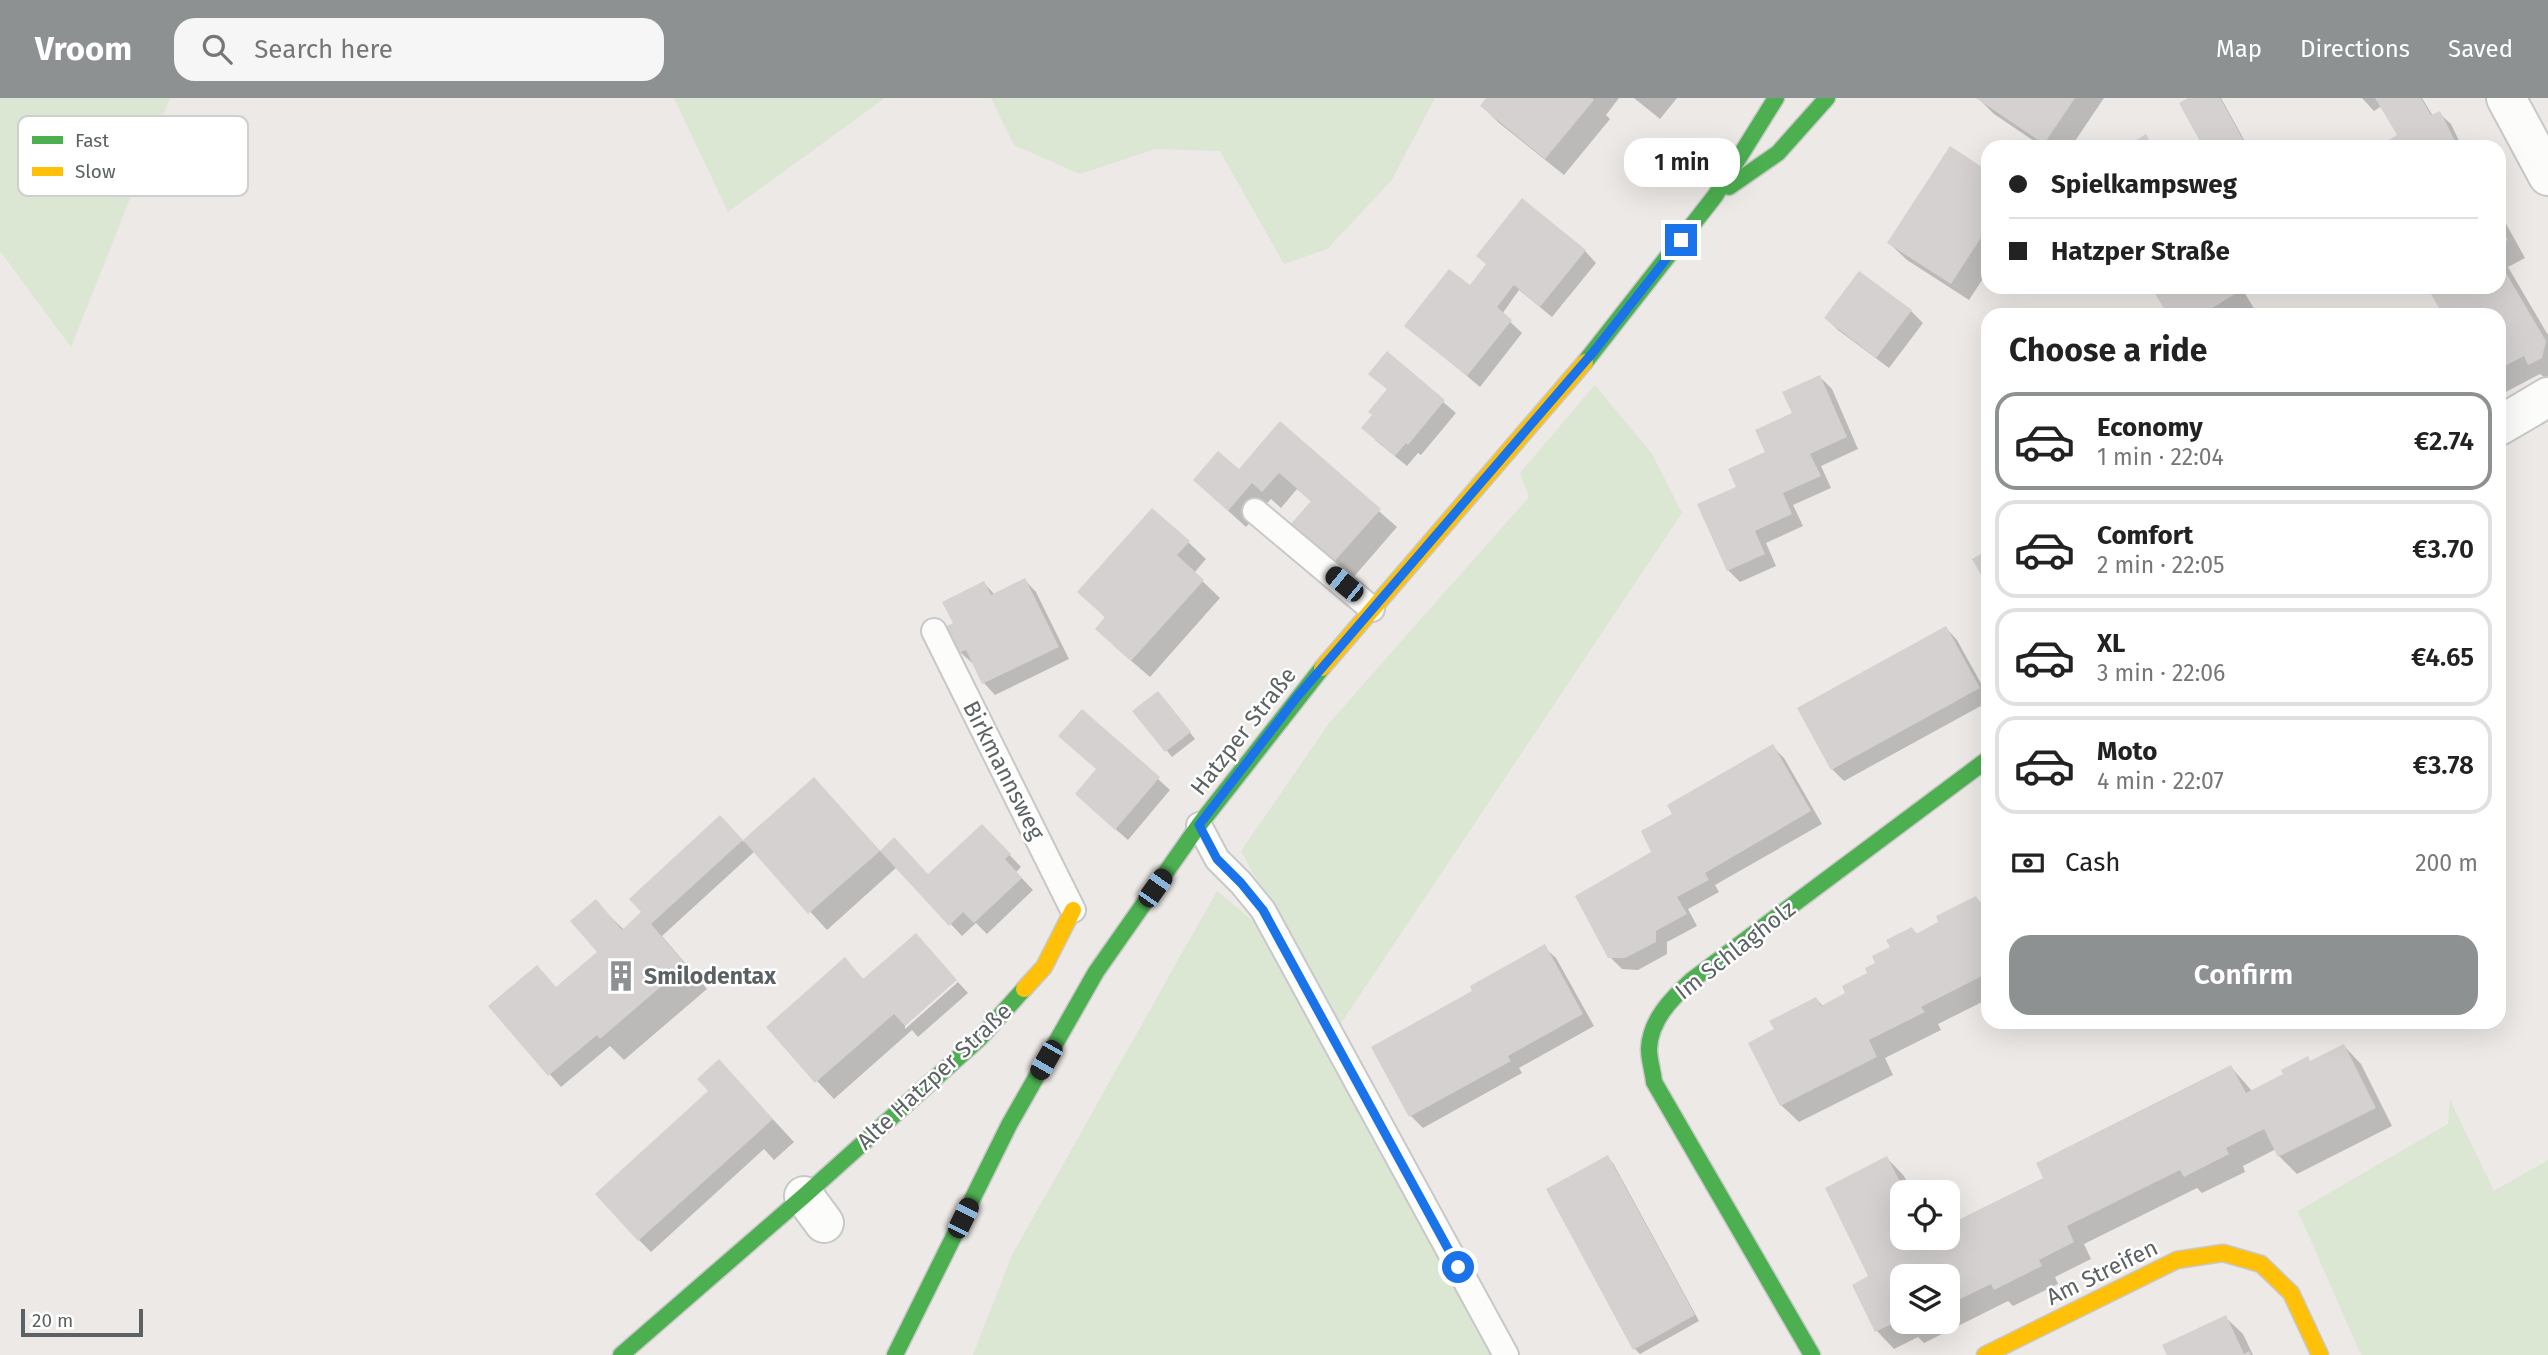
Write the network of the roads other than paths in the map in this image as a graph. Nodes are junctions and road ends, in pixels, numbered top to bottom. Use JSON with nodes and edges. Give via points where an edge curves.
{"nodes":[{"id":1,"x":1776,"y":98,"type":"edge"},
{"id":2,"x":1827,"y":98,"type":"edge"},
{"id":3,"x":2516,"y":103,"type":"edge"},
{"id":4,"x":2548,"y":176,"type":"edge"},
{"id":5,"x":1715,"y":196,"type":"junction"},
{"id":6,"x":2548,"y":397,"type":"edge"},
{"id":7,"x":2506,"y":422,"type":"edge"},
{"id":8,"x":1255,"y":511,"type":"dead end"},
{"id":9,"x":1372,"y":609,"type":"junction"},
{"id":10,"x":934,"y":631,"type":"dead end"},
{"id":11,"x":1981,"y":765,"type":"edge"},
{"id":12,"x":1199,"y":825,"type":"junction"},
{"id":13,"x":1073,"y":910,"type":"joint"},
{"id":14,"x":621,"y":1355,"type":"edge"},
{"id":15,"x":895,"y":1355,"type":"edge"},
{"id":16,"x":1506,"y":1355,"type":"edge"},
{"id":17,"x":1812,"y":1355,"type":"edge"},
{"id":18,"x":1985,"y":1355,"type":"edge"},
{"id":19,"x":2320,"y":1355,"type":"edge"}],
"edges":[{"from":1,"to":5,"type":"street","name":"Hatzper Straße"},
{"from":2,"to":5,"type":"street","name":"Hatzper Straße","via":[[1778,153]]},
{"from":3,"to":4,"type":"street"},
{"from":5,"to":9,"type":"street","name":"Hatzper Straße","via":[[1595,350]]},
{"from":6,"to":7,"type":"street"},
{"from":8,"to":9,"type":"lane"},
{"from":9,"to":12,"type":"street","name":"Hatzper Straße","via":[[1297,697]]},
{"from":10,"to":13,"type":"lane","name":"Birkmannsweg"},
{"from":11,"to":17,"type":"street","name":"Im Schlagholz","via":[[1692,980],[1669,1001],[1649,1047],[1654,1082]]},
{"from":12,"to":15,"type":"street","name":"Hatzper Straße","via":[[1089,984],[1009,1125]]},
{"from":12,"to":16,"type":"lane","via":[[1217,859],[1263,910]]},
{"from":13,"to":14,"type":"street","name":"Alte Hatzper Straße","via":[[1044,967],[814,1210]]},
{"from":18,"to":19,"type":"street","name":"Am Streifen","via":[[2177,1260],[2223,1253],[2261,1264],[2291,1293]]}]}
